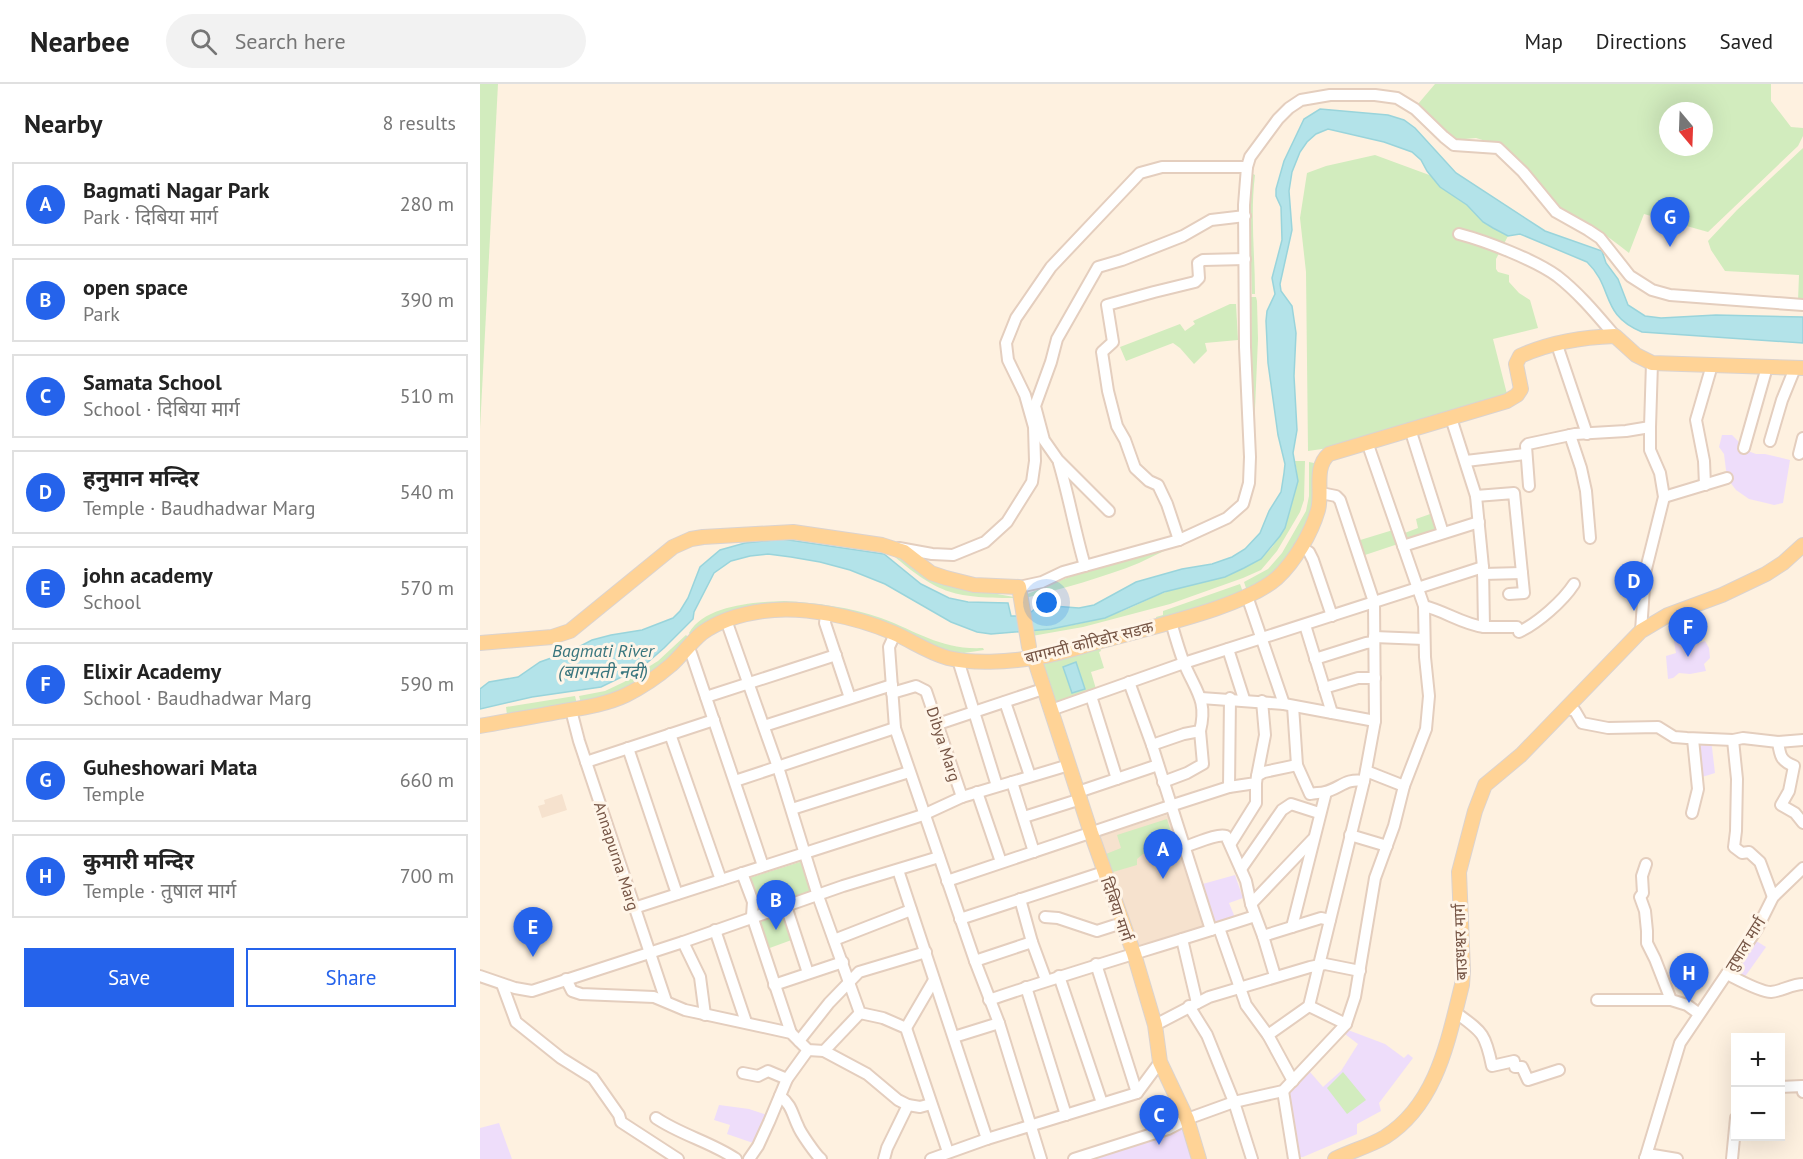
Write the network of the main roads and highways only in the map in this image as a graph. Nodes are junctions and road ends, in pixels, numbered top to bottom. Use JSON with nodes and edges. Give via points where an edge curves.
{"nodes":[{"id":1,"x":1799,"y":368,"type":"edge"},
{"id":2,"x":1803,"y":545,"type":"edge"},
{"id":3,"x":480,"y":643,"type":"edge"},
{"id":4,"x":1031,"y":653,"type":"junction"},
{"id":5,"x":480,"y":726,"type":"edge"},
{"id":6,"x":1358,"y":1154,"type":"edge"},
{"id":7,"x":1199,"y":1159,"type":"edge"},
{"id":8,"x":1335,"y":1159,"type":"edge"}],
"edges":[{"from":1,"to":4,"type":"main road","name":"बागमती कोरिडोर सडक","via":[[1652,363],[1636,355],[1616,336],[1582,339],[1524,354],[1518,358],[1521,389],[1515,397],[1332,452],[1321,463],[1321,493],[1313,522],[1300,547],[1276,578],[1247,596],[1171,622]]},
{"from":2,"to":6,"type":"main road","name":"बाउधश्वर मार्ग","via":[[1766,574],[1668,615],[1641,631],[1481,791],[1459,872],[1463,971],[1434,1082],[1425,1097],[1387,1136]]},
{"from":3,"to":4,"type":"main road","name":"दिबिया मार्ग","via":[[570,632],[673,547],[691,539],[793,532],[882,545],[904,552],[931,573],[974,585],[1019,587]]},
{"from":4,"to":5,"type":"main road","name":"बागमती कोरिडोर सडक","via":[[958,660],[858,621],[804,611],[771,610],[744,614],[702,633],[657,676],[625,695],[602,704]]},
{"from":4,"to":7,"type":"main road","name":"दिबिया मार्ग","via":[[1134,954],[1155,1024],[1160,1062],[1187,1119]]},
{"from":6,"to":8,"type":"main road","name":"बाउधश्वर मार्ग"}]}
